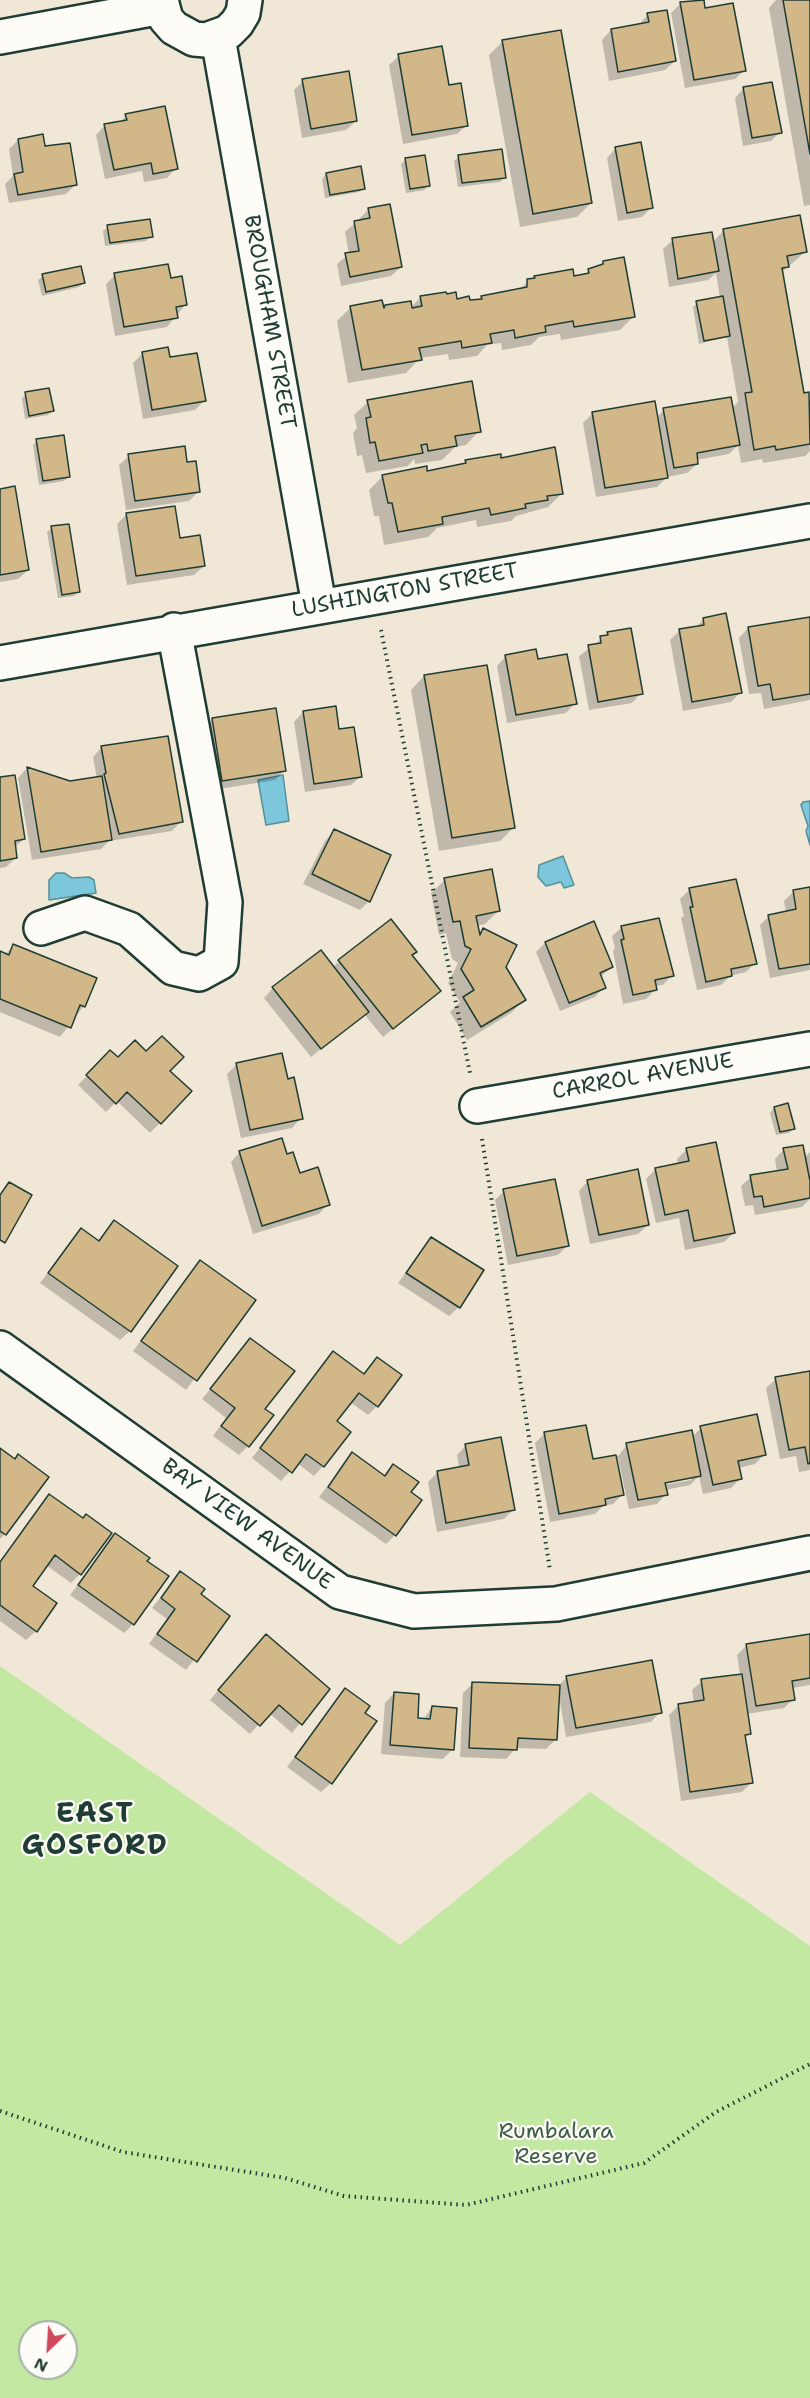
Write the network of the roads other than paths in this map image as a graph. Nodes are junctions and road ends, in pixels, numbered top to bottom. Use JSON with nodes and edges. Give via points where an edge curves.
{"nodes":[{"id":1,"x":245,"y":0,"type":"edge"},
{"id":2,"x":162,"y":4,"type":"edge"},
{"id":3,"x":0,"y":37,"type":"edge"},
{"id":4,"x":218,"y":38,"type":"junction"},
{"id":5,"x":810,"y":521,"type":"edge"},
{"id":6,"x":319,"y":605,"type":"junction"},
{"id":7,"x":174,"y":630,"type":"junction"},
{"id":8,"x":0,"y":663,"type":"edge"},
{"id":9,"x":41,"y":928,"type":"dead end"},
{"id":10,"x":810,"y":1049,"type":"edge"},
{"id":11,"x":477,"y":1106,"type":"road end"},
{"id":12,"x":0,"y":1348,"type":"edge"},
{"id":13,"x":810,"y":1553,"type":"edge"}],
"edges":[{"from":1,"to":4,"type":"street","via":[[237,23]]},
{"from":2,"to":3,"type":"street"},
{"from":2,"to":4,"type":"street","via":[[166,19],[183,35],[206,40]]},
{"from":4,"to":6,"type":"street","name":"BROUGHAM STREET"},
{"from":5,"to":6,"type":"street","name":"LUSHINGTON STREET"},
{"from":6,"to":7,"type":"street","name":"LUSHINGTON STREET"},
{"from":7,"to":8,"type":"street","name":"LUSHINGTON STREET"},
{"from":7,"to":9,"type":"street","via":[[225,902],[221,962],[199,974],[172,968],[129,929],[85,913]]},
{"from":10,"to":11,"type":"street","name":"CARROL AVENUE"},
{"from":12,"to":13,"type":"street","name":"BAY VIEW AVENUE","via":[[340,1593],[414,1611],[556,1604]]}]}
